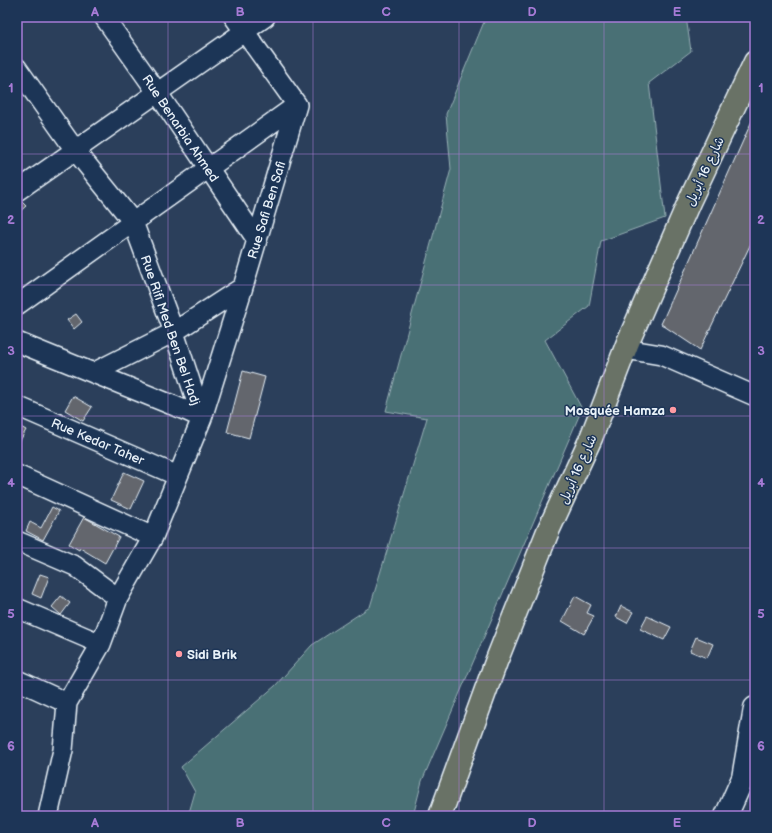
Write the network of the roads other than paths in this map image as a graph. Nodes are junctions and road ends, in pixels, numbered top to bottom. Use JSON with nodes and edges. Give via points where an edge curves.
{"nodes":[{"id":1,"x":104,"y":17,"type":"edge"},
{"id":2,"x":265,"y":17,"type":"edge"},
{"id":3,"x":239,"y":24,"type":"edge"},
{"id":4,"x":755,"y":62,"type":"edge"},
{"id":5,"x":17,"y":68,"type":"edge"},
{"id":6,"x":157,"y":92,"type":"junction"},
{"id":7,"x":298,"y":105,"type":"junction"},
{"id":8,"x":75,"y":150,"type":"junction"},
{"id":9,"x":209,"y":168,"type":"junction"},
{"id":10,"x":18,"y":187,"type":"edge"},
{"id":11,"x":133,"y":222,"type":"junction"},
{"id":12,"x":257,"y":240,"type":"junction"},
{"id":13,"x":243,"y":287,"type":"junction"},
{"id":14,"x":17,"y":305,"type":"edge"},
{"id":15,"x":174,"y":332,"type":"junction"},
{"id":16,"x":17,"y":342,"type":"edge"},
{"id":17,"x":625,"y":349,"type":"junction"},
{"id":18,"x":93,"y":373,"type":"junction"},
{"id":19,"x":755,"y":396,"type":"edge"},
{"id":20,"x":17,"y":406,"type":"edge"},
{"id":21,"x":202,"y":418,"type":"junction"},
{"id":22,"x":17,"y":475,"type":"edge"},
{"id":23,"x":178,"y":476,"type":"junction"},
{"id":24,"x":153,"y":537,"type":"junction"},
{"id":25,"x":17,"y":541,"type":"edge"},
{"id":26,"x":118,"y":598,"type":"junction"},
{"id":27,"x":17,"y":608,"type":"edge"},
{"id":28,"x":101,"y":644,"type":"junction"},
{"id":29,"x":17,"y":680,"type":"edge"},
{"id":30,"x":67,"y":703,"type":"junction"},
{"id":31,"x":755,"y":708,"type":"edge"},
{"id":32,"x":48,"y":816,"type":"edge"},
{"id":33,"x":440,"y":816,"type":"edge"},
{"id":34,"x":726,"y":816,"type":"edge"}],
"edges":[{"from":1,"to":6,"type":"street","name":"Rue Benarbia Ahmed"},
{"from":2,"to":3,"type":"street"},
{"from":3,"to":6,"type":"street"},
{"from":3,"to":7,"type":"street"},
{"from":4,"to":17,"type":"main road","name":"شارع 16 أبريل","via":[[689,202]]},
{"from":5,"to":8,"type":"street","name":"Rue Rifi Med Ben Bel Hadj"},
{"from":6,"to":8,"type":"street"},
{"from":6,"to":9,"type":"street","name":"Rue Benarbia Ahmed"},
{"from":7,"to":9,"type":"street"},
{"from":7,"to":12,"type":"street","name":"Rue Safi Ben Safi"},
{"from":8,"to":10,"type":"street"},
{"from":8,"to":11,"type":"street","name":"Rue Rifi Med Ben Bel Hadj"},
{"from":9,"to":11,"type":"street"},
{"from":9,"to":12,"type":"street","name":"Rue Benarbia Ahmed"},
{"from":11,"to":14,"type":"street"},
{"from":11,"to":15,"type":"street","name":"Rue Rifi Med Ben Bel Hadj"},
{"from":12,"to":13,"type":"street","name":"Rue Safi Ben Safi"},
{"from":13,"to":15,"type":"street"},
{"from":13,"to":21,"type":"street","name":"Rue Safi Ben Safi"},
{"from":15,"to":18,"type":"street"},
{"from":15,"to":21,"type":"street","name":"Rue Rifi Med Ben Bel Hadj"},
{"from":16,"to":18,"type":"street"},
{"from":17,"to":19,"type":"street","via":[[661,355]]},
{"from":17,"to":33,"type":"main road","name":"شارع 16 أبريل","via":[[591,438],[548,531],[496,662]]},
{"from":18,"to":21,"type":"street"},
{"from":20,"to":23,"type":"street","name":"Rue Kedar Taher"},
{"from":21,"to":23,"type":"street","name":"Rue Rifi Med Ben Bel Hadj"},
{"from":22,"to":24,"type":"street"},
{"from":23,"to":24,"type":"street","name":"Rue Rifi Med Ben Bel Hadj"},
{"from":24,"to":26,"type":"street","name":"Rue Rifi Med Ben Bel Hadj"},
{"from":25,"to":26,"type":"street","via":[[75,566]]},
{"from":26,"to":28,"type":"street","name":"Rue Rifi Med Ben Bel Hadj"},
{"from":27,"to":28,"type":"street"},
{"from":28,"to":30,"type":"street","name":"Rue Rifi Med Ben Bel Hadj"},
{"from":29,"to":30,"type":"street"},
{"from":30,"to":32,"type":"street","name":"Rue Rifi Med Ben Bel Hadj","via":[[63,750]]},
{"from":31,"to":34,"type":"street","via":[[743,778]]}]}
